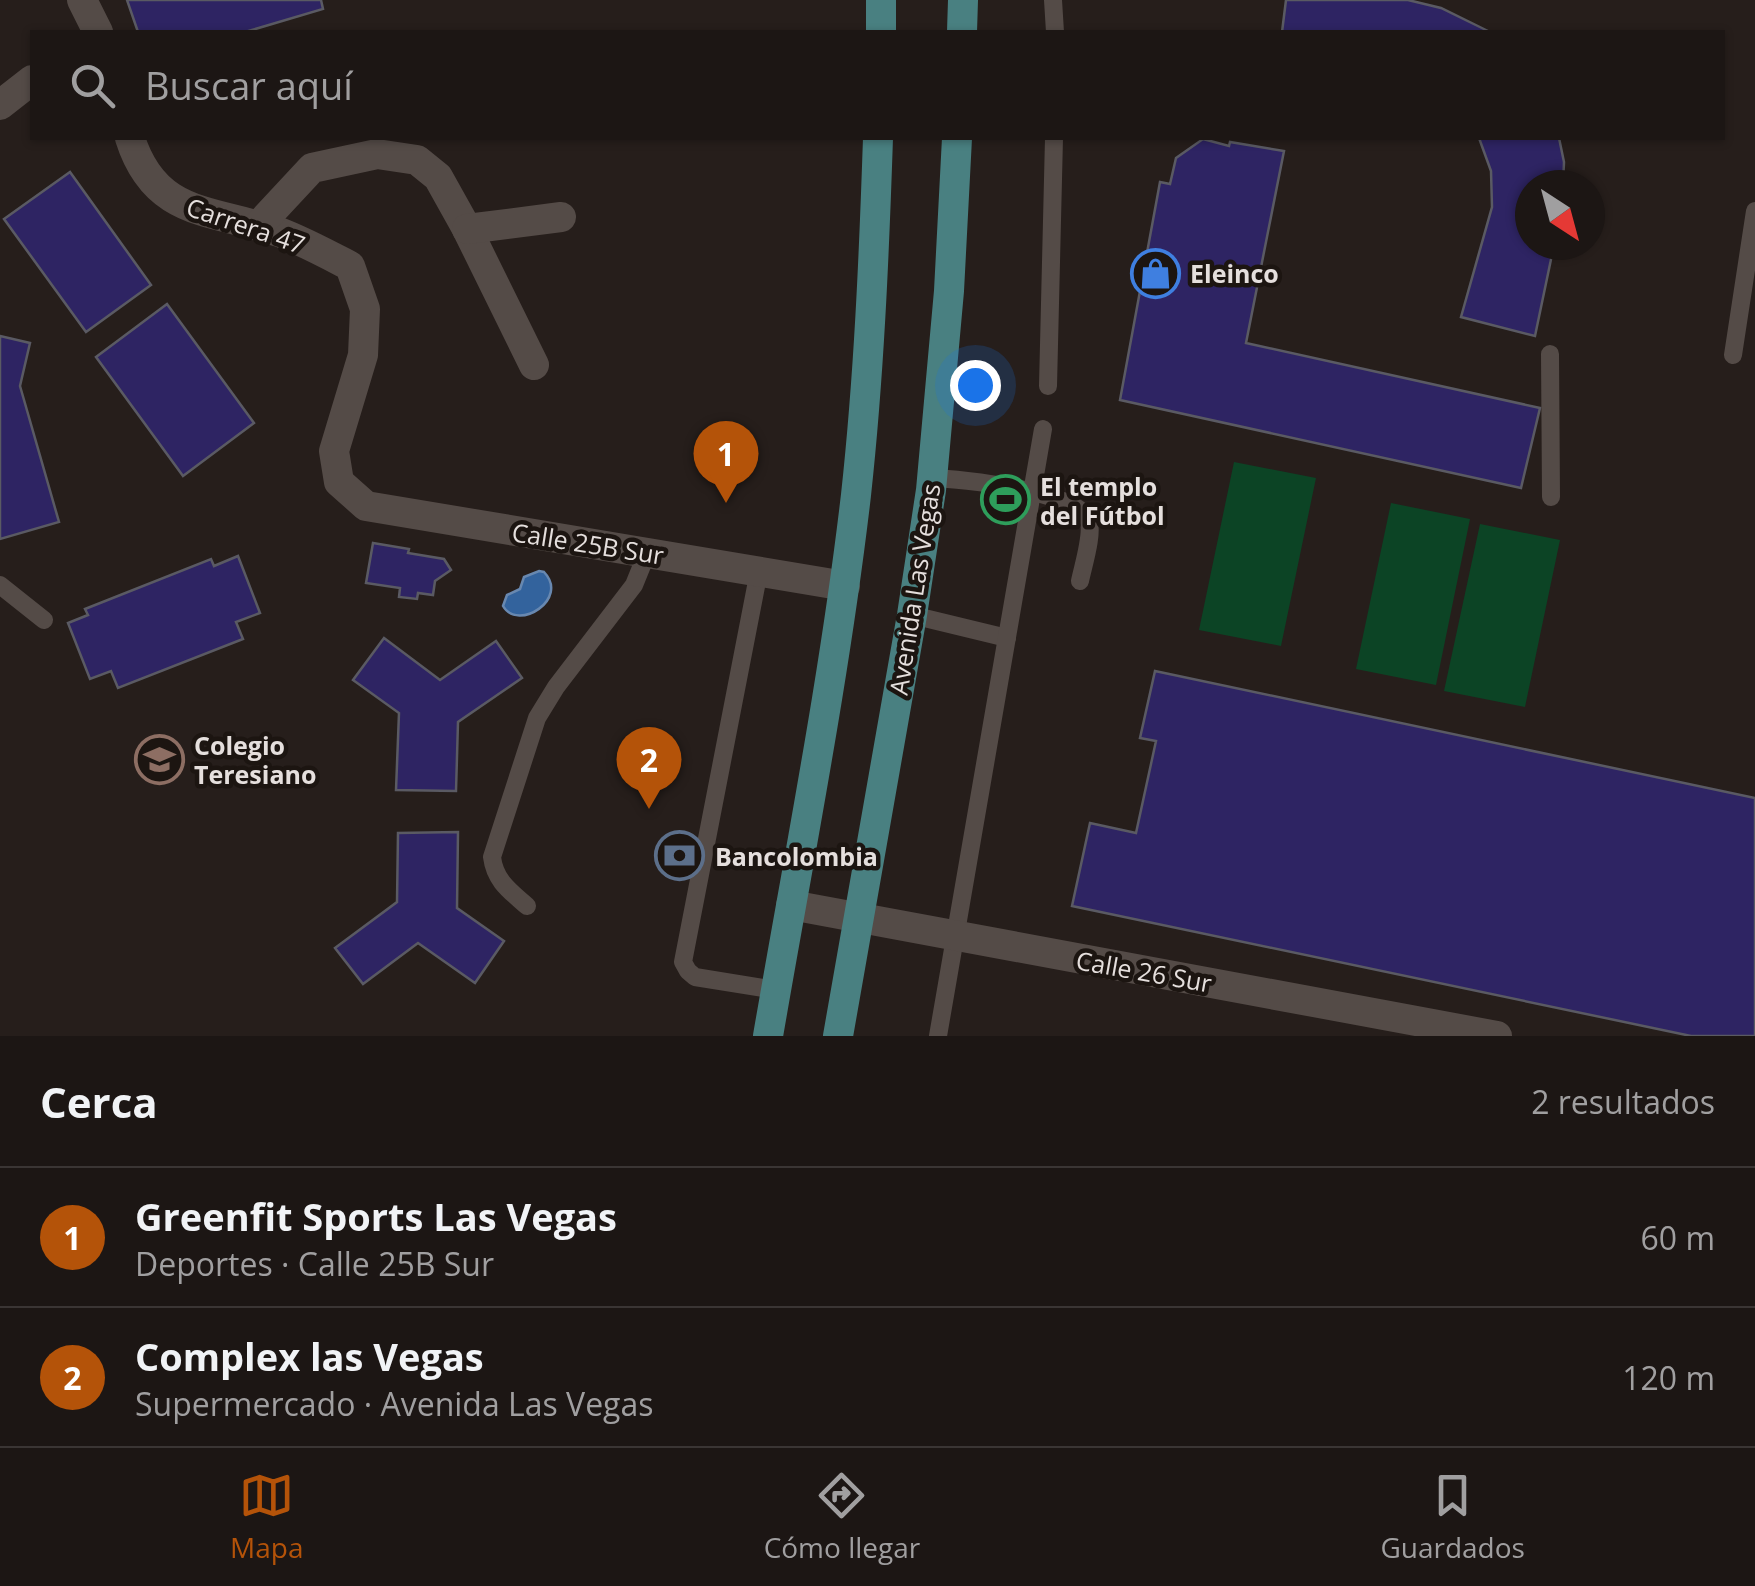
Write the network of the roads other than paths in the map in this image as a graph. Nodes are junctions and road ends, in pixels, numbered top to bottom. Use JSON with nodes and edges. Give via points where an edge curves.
{"nodes":[{"id":1,"x":82,"y":0,"type":"edge"},
{"id":2,"x":881,"y":0,"type":"edge"},
{"id":3,"x":963,"y":0,"type":"edge"},
{"id":4,"x":1053,"y":0,"type":"edge"},
{"id":5,"x":95,"y":30,"type":"edge"},
{"id":6,"x":880,"y":30,"type":"edge"},
{"id":7,"x":962,"y":30,"type":"edge"},
{"id":8,"x":1055,"y":30,"type":"edge"},
{"id":9,"x":30,"y":82,"type":"edge"},
{"id":10,"x":0,"y":105,"type":"edge"},
{"id":11,"x":131,"y":140,"type":"edge"},
{"id":12,"x":878,"y":140,"type":"edge"},
{"id":13,"x":957,"y":140,"type":"edge"},
{"id":14,"x":1054,"y":140,"type":"edge"},
{"id":15,"x":1755,"y":211,"type":"edge"},
{"id":16,"x":561,"y":217,"type":"dead end"},
{"id":17,"x":258,"y":226,"type":"junction"},
{"id":18,"x":467,"y":229,"type":"junction"},
{"id":19,"x":1550,"y":354,"type":"dead end"},
{"id":20,"x":1734,"y":355,"type":"dead end"},
{"id":21,"x":534,"y":365,"type":"dead end"},
{"id":22,"x":1048,"y":386,"type":"dead end"},
{"id":23,"x":1043,"y":429,"type":"dead end"},
{"id":24,"x":932,"y":478,"type":"junction"},
{"id":25,"x":339,"y":482,"type":"joint"},
{"id":26,"x":1032,"y":491,"type":"junction"},
{"id":27,"x":1551,"y":496,"type":"dead end"},
{"id":28,"x":647,"y":553,"type":"junction"},
{"id":29,"x":760,"y":571,"type":"junction"},
{"id":30,"x":1080,"y":580,"type":"dead end"},
{"id":31,"x":0,"y":585,"type":"edge"},
{"id":32,"x":844,"y":586,"type":"junction"},
{"id":33,"x":912,"y":615,"type":"junction"},
{"id":34,"x":44,"y":620,"type":"dead end"},
{"id":35,"x":1008,"y":638,"type":"junction"},
{"id":36,"x":790,"y":905,"type":"junction"},
{"id":37,"x":527,"y":906,"type":"dead end"},
{"id":38,"x":860,"y":918,"type":"junction"},
{"id":39,"x":956,"y":936,"type":"junction"},
{"id":40,"x":776,"y":990,"type":"junction"},
{"id":41,"x":768,"y":1036,"type":"edge"},
{"id":42,"x":838,"y":1036,"type":"edge"},
{"id":43,"x":938,"y":1036,"type":"edge"},
{"id":44,"x":1497,"y":1036,"type":"edge"}],
"edges":[{"from":1,"to":5,"type":"street"},
{"from":2,"to":6,"type":"main road"},
{"from":3,"to":7,"type":"main road"},
{"from":4,"to":8,"type":"lane"},
{"from":9,"to":10,"type":"street"},
{"from":11,"to":17,"type":"street","name":"Carrera 47","via":[[157,189],[181,204]]},
{"from":12,"to":32,"type":"main road","via":[[868,372]]},
{"from":13,"to":24,"type":"main road","name":"Avenida Las Vegas"},
{"from":14,"to":22,"type":"lane"},
{"from":15,"to":20,"type":"lane"},
{"from":16,"to":18,"type":"street"},
{"from":17,"to":18,"type":"street","via":[[312,168],[376,154],[416,160],[438,177]]},
{"from":17,"to":25,"type":"street","name":"Carrera 47","via":[[350,266],[365,309],[363,355],[334,451]]},
{"from":18,"to":21,"type":"street"},
{"from":19,"to":27,"type":"lane"},
{"from":23,"to":26,"type":"lane"},
{"from":24,"to":26,"type":"lane"},
{"from":24,"to":33,"type":"main road","name":"Avenida Las Vegas"},
{"from":25,"to":28,"type":"street","name":"Calle 25B Sur","via":[[366,506]]},
{"from":26,"to":30,"type":"lane","via":[[1087,515]]},
{"from":26,"to":35,"type":"lane"},
{"from":28,"to":29,"type":"street","name":"Calle 25B Sur"},
{"from":28,"to":37,"type":"lane","via":[[634,585],[537,718],[492,857],[501,883]]},
{"from":29,"to":32,"type":"street","name":"Calle 25B Sur"},
{"from":29,"to":40,"type":"lane","via":[[683,962],[694,978]]},
{"from":31,"to":34,"type":"lane"},
{"from":32,"to":36,"type":"main road"},
{"from":33,"to":35,"type":"lane"},
{"from":33,"to":38,"type":"main road","name":"Avenida Las Vegas"},
{"from":35,"to":39,"type":"lane"},
{"from":36,"to":38,"type":"street","name":"Calle 26 Sur"},
{"from":36,"to":40,"type":"main road"},
{"from":38,"to":39,"type":"street","name":"Calle 26 Sur"},
{"from":38,"to":42,"type":"main road","name":"Avenida Las Vegas"},
{"from":39,"to":43,"type":"lane"},
{"from":39,"to":44,"type":"street","name":"Calle 26 Sur"},
{"from":40,"to":41,"type":"main road"}]}
